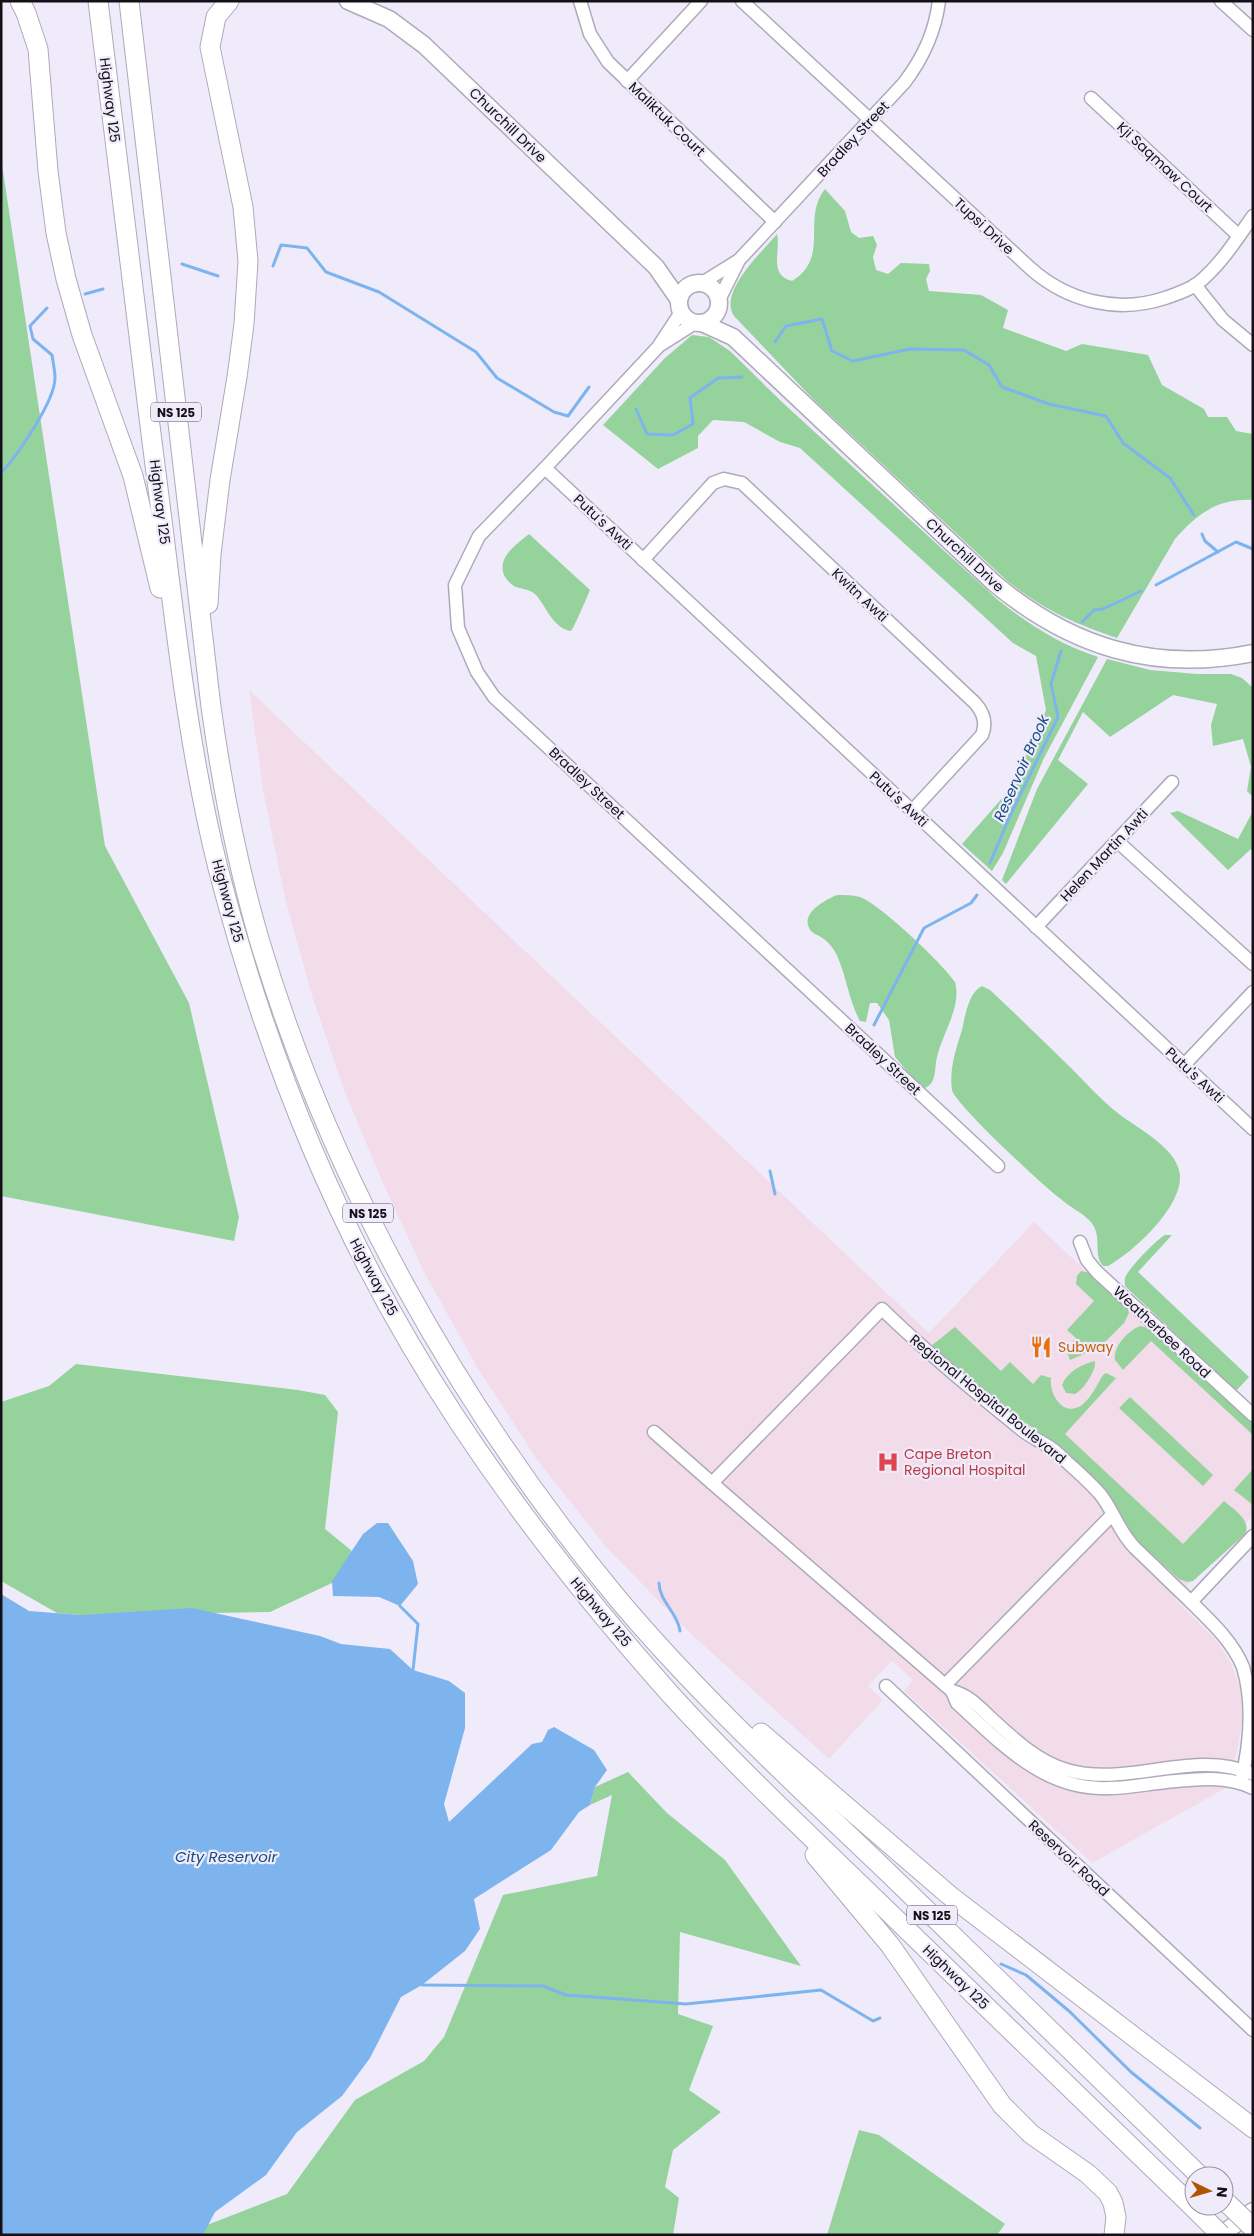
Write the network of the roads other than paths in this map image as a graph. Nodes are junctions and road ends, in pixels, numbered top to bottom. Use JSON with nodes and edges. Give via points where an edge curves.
{"nodes":[{"id":1,"x":20,"y":1,"type":"edge"},
{"id":2,"x":98,"y":1,"type":"edge"},
{"id":3,"x":129,"y":1,"type":"edge"},
{"id":4,"x":229,"y":1,"type":"edge"},
{"id":5,"x":348,"y":1,"type":"edge"},
{"id":6,"x":580,"y":1,"type":"edge"},
{"id":7,"x":702,"y":1,"type":"edge"},
{"id":8,"x":742,"y":1,"type":"edge"},
{"id":9,"x":939,"y":1,"type":"edge"},
{"id":10,"x":1220,"y":1,"type":"edge"},
{"id":11,"x":1253,"y":30,"type":"edge"},
{"id":12,"x":627,"y":81,"type":"junction"},
{"id":13,"x":1091,"y":98,"type":"dead end"},
{"id":14,"x":870,"y":120,"type":"junction"},
{"id":15,"x":1253,"y":216,"type":"edge"},
{"id":16,"x":775,"y":222,"type":"junction"},
{"id":17,"x":1239,"y":236,"type":"junction"},
{"id":18,"x":739,"y":260,"type":"junction"},
{"id":19,"x":656,"y":267,"type":"junction"},
{"id":20,"x":696,"y":284,"type":"junction"},
{"id":21,"x":1195,"y":285,"type":"junction"},
{"id":22,"x":718,"y":304,"type":"junction"},
{"id":23,"x":680,"y":306,"type":"junction"},
{"id":24,"x":699,"y":323,"type":"junction"},
{"id":25,"x":733,"y":337,"type":"junction"},
{"id":26,"x":1253,"y":345,"type":"edge"},
{"id":27,"x":658,"y":347,"type":"junction"},
{"id":28,"x":545,"y":468,"type":"junction"},
{"id":29,"x":643,"y":560,"type":"junction"},
{"id":30,"x":1253,"y":653,"type":"edge"},
{"id":31,"x":188,"y":703,"type":"junction"},
{"id":32,"x":211,"y":708,"type":"junction"},
{"id":33,"x":1172,"y":782,"type":"dead end"},
{"id":34,"x":912,"y":811,"type":"junction"},
{"id":35,"x":1117,"y":841,"type":"junction"},
{"id":36,"x":1036,"y":927,"type":"junction"},
{"id":37,"x":1253,"y":964,"type":"edge"},
{"id":38,"x":1253,"y":992,"type":"edge"},
{"id":39,"x":1184,"y":1065,"type":"junction"},
{"id":40,"x":1253,"y":1129,"type":"edge"},
{"id":41,"x":998,"y":1166,"type":"dead end"},
{"id":42,"x":1080,"y":1242,"type":"dead end"},
{"id":43,"x":1253,"y":1415,"type":"edge"},
{"id":44,"x":654,"y":1432,"type":"dead end"},
{"id":45,"x":712,"y":1483,"type":"junction"},
{"id":46,"x":1112,"y":1515,"type":"junction"},
{"id":47,"x":1253,"y":1536,"type":"edge"},
{"id":48,"x":1190,"y":1602,"type":"junction"},
{"id":49,"x":666,"y":1652,"type":"junction"},
{"id":50,"x":886,"y":1686,"type":"dead end"},
{"id":51,"x":949,"y":1688,"type":"junction"},
{"id":52,"x":746,"y":1774,"type":"junction"},
{"id":53,"x":1246,"y":1775,"type":"edge"},
{"id":54,"x":1253,"y":1788,"type":"edge"},
{"id":55,"x":1253,"y":2030,"type":"edge"},
{"id":56,"x":1253,"y":2128,"type":"edge"},
{"id":57,"x":1190,"y":2166,"type":"edge"},
{"id":58,"x":1234,"y":2210,"type":"edge"},
{"id":59,"x":1253,"y":2211,"type":"edge"},
{"id":60,"x":1253,"y":2228,"type":"edge"},
{"id":61,"x":1114,"y":2235,"type":"edge"},
{"id":62,"x":1221,"y":2235,"type":"edge"}],
"edges":[{"from":1,"to":31,"type":"highway","via":[[38,49],[48,171],[66,279],[82,335],[134,476]]},
{"from":2,"to":31,"type":"highway","name":"Highway 125","number":"NS 125"},
{"from":3,"to":32,"type":"highway","name":"Highway 125","number":"NS 125"},
{"from":4,"to":32,"type":"highway","via":[[216,17],[210,47],[243,207],[248,261],[238,368],[210,554]]},
{"from":5,"to":19,"type":"main road","name":"Churchill Drive","via":[[389,19],[410,33]]},
{"from":6,"to":12,"type":"street","name":"Maliktuk Court","via":[[586,24],[599,51]]},
{"from":7,"to":12,"type":"street"},
{"from":8,"to":14,"type":"street","name":"Tupsi Drive"},
{"from":9,"to":14,"type":"street","name":"Bradley Street","via":[[923,56],[904,83]]},
{"from":10,"to":11,"type":"street"},
{"from":12,"to":16,"type":"street","name":"Maliktuk Court"},
{"from":13,"to":17,"type":"street","name":"Kji Saqmaw Court"},
{"from":14,"to":16,"type":"street","name":"Bradley Street"},
{"from":14,"to":21,"type":"street","name":"Tupsi Drive","via":[[1023,262],[1064,292],[1098,303],[1127,305],[1163,299]]},
{"from":15,"to":17,"type":"street","name":"Tupsi Drive"},
{"from":16,"to":18,"type":"street","name":"Bradley Street"},
{"from":17,"to":21,"type":"street","name":"Tupsi Drive","via":[[1220,262]]},
{"from":18,"to":20,"type":"street","name":"Bradley Street"},
{"from":18,"to":22,"type":"street","name":"Bradley Street"},
{"from":19,"to":20,"type":"main road","name":"Churchill Drive"},
{"from":19,"to":23,"type":"main road","name":"Churchill Drive"},
{"from":20,"to":22,"type":"main road","via":[[714,290]]},
{"from":20,"to":23,"type":"main road","via":[[684,289]]},
{"from":21,"to":26,"type":"street","via":[[1223,320]]},
{"from":22,"to":24,"type":"main road","via":[[713,317]]},
{"from":22,"to":25,"type":"main road","name":"Churchill Drive"},
{"from":23,"to":24,"type":"main road","via":[[690,321]]},
{"from":23,"to":27,"type":"street","name":"Bradley Street"},
{"from":24,"to":25,"type":"main road","name":"Churchill Drive"},
{"from":24,"to":27,"type":"street","name":"Bradley Street"},
{"from":25,"to":30,"type":"main road","name":"Churchill Drive","via":[[994,583],[1054,626],[1110,649],[1138,656],[1204,660]]},
{"from":27,"to":28,"type":"street","name":"Bradley Street"},
{"from":28,"to":29,"type":"street","name":"Putu's Awti"},
{"from":28,"to":41,"type":"street","name":"Bradley Street","via":[[479,536],[456,585],[458,628],[477,672],[494,697]]},
{"from":29,"to":34,"type":"street","name":"Putu's Awti"},
{"from":29,"to":34,"type":"street","name":"Kwitn Awti","via":[[713,483],[730,479],[749,490],[982,713],[985,725],[982,735]]},
{"from":31,"to":52,"type":"highway","name":"Highway 125","number":"NS 125","via":[[217,863],[258,1008],[300,1119],[365,1263],[467,1436],[555,1556],[673,1697]]},
{"from":32,"to":49,"type":"highway","name":"Highway 125","number":"NS 125","via":[[235,846],[260,941],[303,1064],[354,1184],[394,1266],[462,1383],[583,1556]]},
{"from":33,"to":35,"type":"street","name":"Helen Martin Awti"},
{"from":34,"to":36,"type":"street","name":"Putu's Awti"},
{"from":35,"to":36,"type":"street","name":"Helen Martin Awti"},
{"from":35,"to":37,"type":"street"},
{"from":36,"to":39,"type":"street","name":"Putu's Awti"},
{"from":38,"to":39,"type":"street"},
{"from":39,"to":40,"type":"street","name":"Putu's Awti"},
{"from":42,"to":43,"type":"street","name":"Weatherbee Road","via":[[1087,1260],[1097,1272]]},
{"from":44,"to":45,"type":"street"},
{"from":45,"to":46,"type":"street","name":"Regional Hospital Boulevard","via":[[882,1309],[920,1345],[1024,1431],[1056,1452],[1100,1494]]},
{"from":45,"to":51,"type":"street"},
{"from":46,"to":48,"type":"street","name":"Regional Hospital Boulevard","via":[[1123,1536]]},
{"from":46,"to":51,"type":"street"},
{"from":47,"to":48,"type":"street"},
{"from":48,"to":53,"type":"street","name":"Regional Hospital Boulevard","via":[[1230,1643],[1248,1680],[1252,1718]]},
{"from":49,"to":56,"type":"highway","via":[[949,1895]]},
{"from":49,"to":57,"type":"highway","name":"Highway 125","number":"NS 125","via":[[818,1806]]},
{"from":50,"to":55,"type":"street","name":"Reservoir Road"},
{"from":51,"to":53,"type":"street","via":[[965,1694],[1038,1757],[1066,1770],[1095,1776],[1214,1766]]},
{"from":52,"to":61,"type":"highway","via":[[890,1944],[1002,2105],[1031,2134],[1088,2174],[1108,2193],[1116,2217]]},
{"from":52,"to":62,"type":"highway","name":"Highway 125","number":"NS 125","bridge":true},
{"from":53,"to":54,"type":"street"},
{"from":58,"to":60,"type":"highway","bridge":true},
{"from":59,"to":62,"type":"main road"}]}
